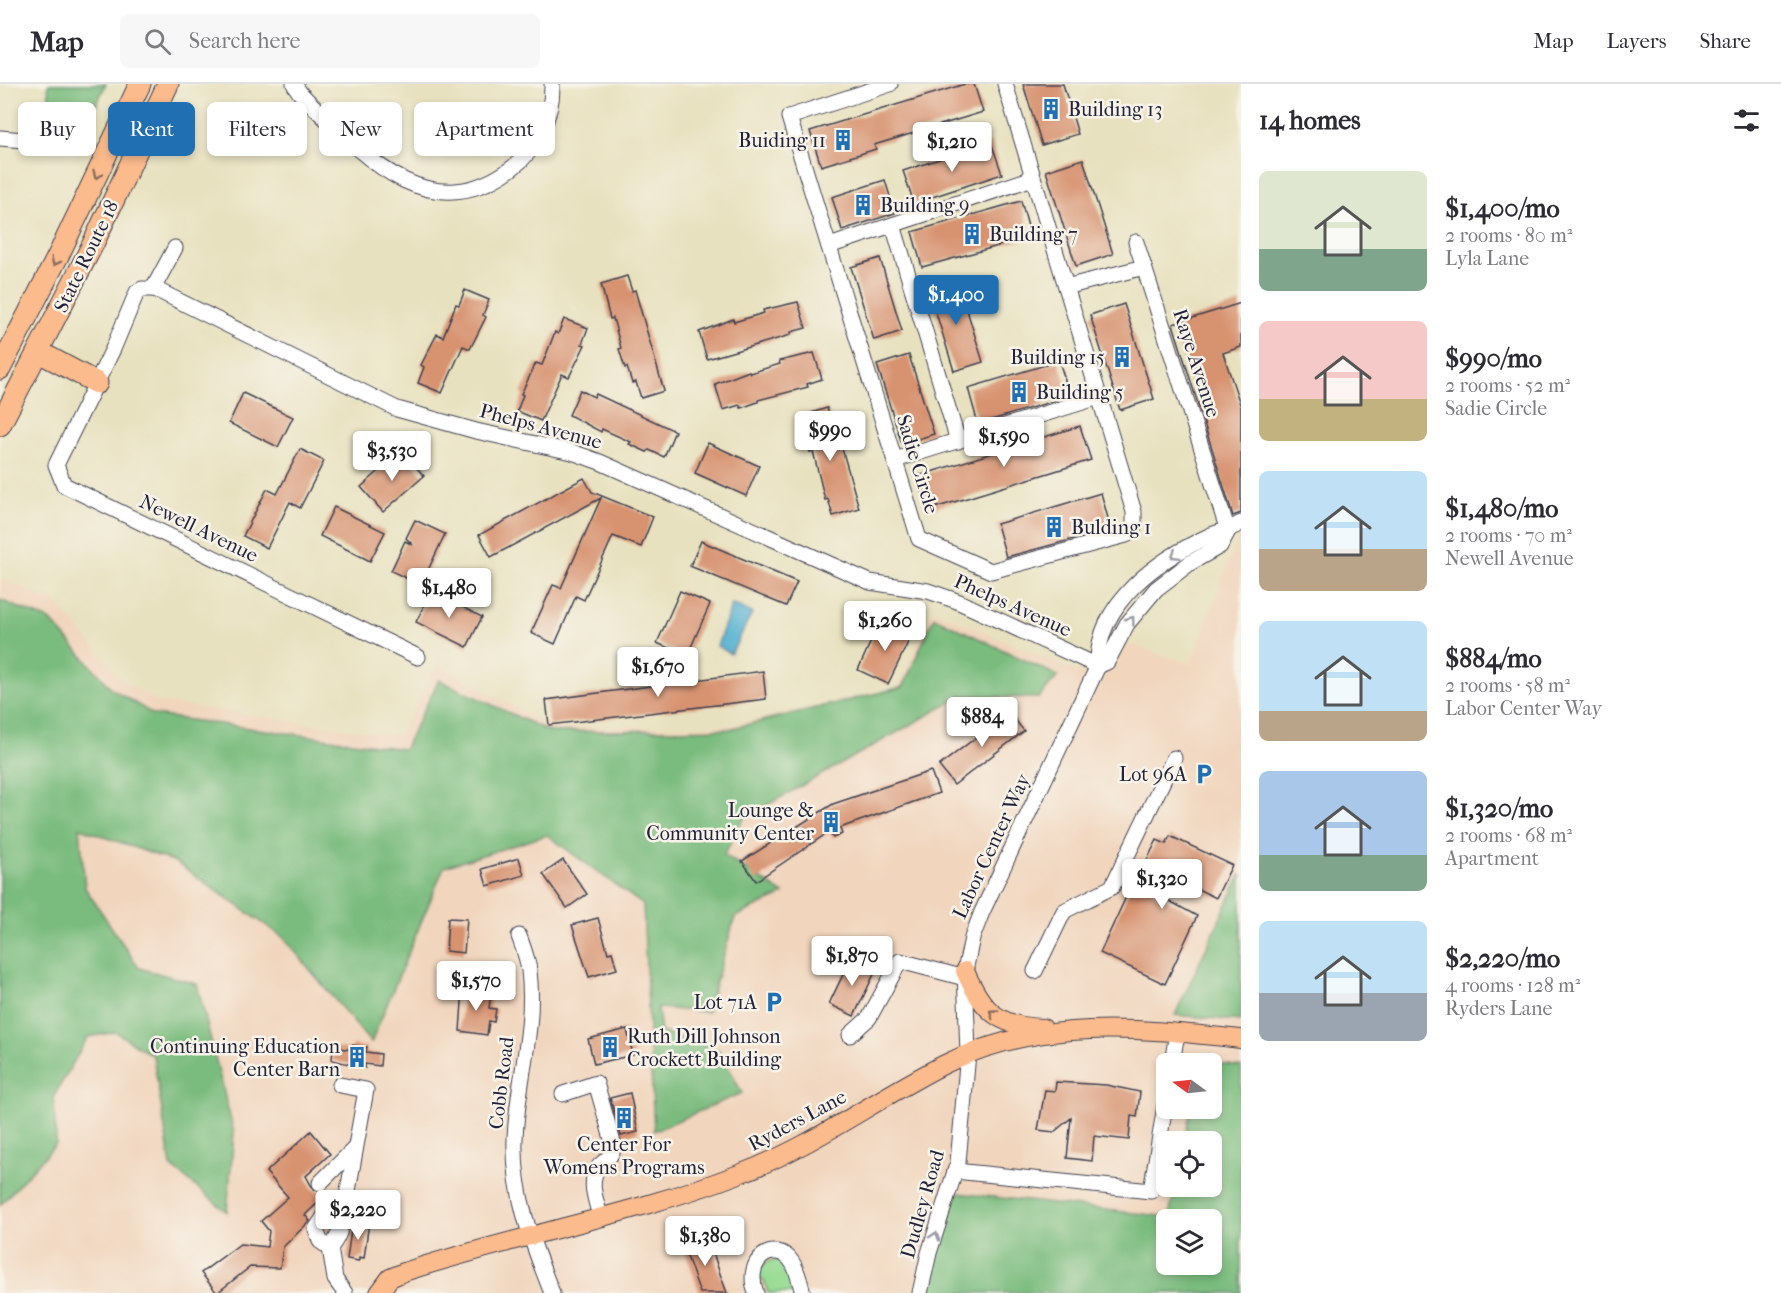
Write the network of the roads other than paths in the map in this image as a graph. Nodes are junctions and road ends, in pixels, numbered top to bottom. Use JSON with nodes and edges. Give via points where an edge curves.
{"nodes":[{"id":1,"x":140,"y":84,"type":"edge"},
{"id":2,"x":168,"y":84,"type":"edge"},
{"id":3,"x":180,"y":84,"type":"edge"},
{"id":4,"x":294,"y":84,"type":"edge"},
{"id":5,"x":552,"y":84,"type":"edge"},
{"id":6,"x":890,"y":84,"type":"edge"},
{"id":7,"x":1005,"y":84,"type":"edge"},
{"id":8,"x":159,"y":102,"type":"edge"},
{"id":9,"x":162,"y":102,"type":"edge"},
{"id":10,"x":0,"y":138,"type":"edge"},
{"id":11,"x":18,"y":140,"type":"edge"},
{"id":12,"x":133,"y":156,"type":"edge"},
{"id":13,"x":1033,"y":178,"type":"junction"},
{"id":14,"x":893,"y":225,"type":"junction"},
{"id":15,"x":1136,"y":242,"type":"dead end"},
{"id":16,"x":829,"y":246,"type":"junction"},
{"id":17,"x":175,"y":248,"type":"dead end"},
{"id":18,"x":1144,"y":267,"type":"junction"},
{"id":19,"x":1066,"y":287,"type":"junction"},
{"id":20,"x":153,"y":289,"type":"junction"},
{"id":21,"x":39,"y":352,"type":"junction"},
{"id":22,"x":0,"y":369,"type":"edge"},
{"id":23,"x":97,"y":383,"type":"junction"},
{"id":24,"x":1099,"y":397,"type":"junction"},
{"id":25,"x":0,"y":424,"type":"edge"},
{"id":26,"x":958,"y":441,"type":"junction"},
{"id":27,"x":895,"y":460,"type":"junction"},
{"id":28,"x":1234,"y":527,"type":"edge"},
{"id":29,"x":418,"y":657,"type":"dead end"},
{"id":30,"x":1098,"y":666,"type":"junction"},
{"id":31,"x":1174,"y":758,"type":"dead end"},
{"id":32,"x":519,"y":936,"type":"dead end"},
{"id":33,"x":1035,"y":971,"type":"dead end"},
{"id":34,"x":965,"y":974,"type":"junction"},
{"id":35,"x":1090,"y":1028,"type":"junction"},
{"id":36,"x":1177,"y":1032,"type":"junction"},
{"id":37,"x":850,"y":1035,"type":"dead end"},
{"id":38,"x":1241,"y":1038,"type":"edge"},
{"id":39,"x":1174,"y":1053,"type":"edge"},
{"id":40,"x":968,"y":1054,"type":"junction"},
{"id":41,"x":340,"y":1085,"type":"dead end"},
{"id":42,"x":563,"y":1094,"type":"dead end"},
{"id":43,"x":1163,"y":1119,"type":"edge"},
{"id":44,"x":355,"y":1148,"type":"junction"},
{"id":45,"x":956,"y":1171,"type":"junction"},
{"id":46,"x":320,"y":1183,"type":"dead end"},
{"id":47,"x":340,"y":1215,"type":"junction"},
{"id":48,"x":600,"y":1216,"type":"junction"},
{"id":49,"x":529,"y":1236,"type":"junction"},
{"id":50,"x":330,"y":1248,"type":"junction"},
{"id":51,"x":345,"y":1293,"type":"edge"},
{"id":52,"x":379,"y":1293,"type":"edge"},
{"id":53,"x":552,"y":1293,"type":"edge"},
{"id":54,"x":756,"y":1293,"type":"edge"},
{"id":55,"x":803,"y":1293,"type":"edge"},
{"id":56,"x":920,"y":1293,"type":"edge"}],
"edges":[{"from":1,"to":22,"type":"highway","name":"State Route 18","one_way":true},
{"from":2,"to":8,"type":"highway","name":"State Route 18"},
{"from":3,"to":9,"type":"highway"},
{"from":4,"to":5,"type":"street","via":[[366,157],[387,172],[432,191],[463,190],[494,181],[518,164],[535,145],[548,114]]},
{"from":6,"to":16,"type":"street","name":"Sadie Circle","via":[[789,117]]},
{"from":7,"to":13,"type":"street","name":"Sadie Circle"},
{"from":10,"to":11,"type":"street"},
{"from":12,"to":21,"type":"highway","name":"State Route 18"},
{"from":13,"to":14,"type":"street"},
{"from":13,"to":19,"type":"street","name":"Sadie Circle"},
{"from":14,"to":16,"type":"street"},
{"from":14,"to":26,"type":"street"},
{"from":15,"to":18,"type":"street","name":"Raye Avenue"},
{"from":16,"to":27,"type":"street","name":"Sadie Circle"},
{"from":17,"to":20,"type":"street"},
{"from":18,"to":19,"type":"street"},
{"from":18,"to":28,"type":"street","name":"Raye Avenue"},
{"from":19,"to":24,"type":"street","name":"Sadie Circle"},
{"from":20,"to":23,"type":"street","via":[[142,289],[134,297]]},
{"from":20,"to":30,"type":"street","name":"Phelps Avenue","via":[[397,409],[600,462],[870,582],[928,591],[957,601]]},
{"from":21,"to":23,"type":"highway"},
{"from":21,"to":25,"type":"highway","name":"State Route 18"},
{"from":23,"to":29,"type":"street","name":"Newell Avenue","via":[[56,465],[64,485]]},
{"from":24,"to":26,"type":"street"},
{"from":24,"to":27,"type":"street","name":"Sadie Circle","via":[[1134,512],[1134,527],[1126,535],[991,571],[919,539]]},
{"from":26,"to":27,"type":"street"},
{"from":28,"to":30,"type":"street","name":"Labor Center Way","via":[[1178,553],[1136,581],[1097,646]]},
{"from":30,"to":34,"type":"street","name":"Labor Center Way","via":[[982,912]]},
{"from":31,"to":33,"type":"street","via":[[1112,887],[1064,910]]},
{"from":32,"to":49,"type":"street","name":"Cobb Road","via":[[529,969],[531,1012],[514,1141],[516,1184]]},
{"from":35,"to":34,"type":"main road","one_way":true,"via":[[1018,1026],[1002,1020],[985,1007]]},
{"from":34,"to":37,"type":"street","via":[[900,961],[869,1018]]},
{"from":34,"to":40,"type":"street","name":"Labor Center Way"},
{"from":35,"to":36,"type":"main road","name":"Ryders Lane"},
{"from":35,"to":40,"type":"main road","name":"Ryders Lane","via":[[1018,1039]]},
{"from":36,"to":38,"type":"main road","name":"Ryders Lane"},
{"from":36,"to":39,"type":"street"},
{"from":40,"to":45,"type":"street","name":"Dudley Road"},
{"from":40,"to":48,"type":"main road","name":"Ryders Lane","via":[[762,1166]]},
{"from":41,"to":44,"type":"street","via":[[366,1090]]},
{"from":42,"to":48,"type":"street","via":[[596,1083],[614,1146],[613,1154],[594,1175]]},
{"from":43,"to":45,"type":"street","via":[[1151,1191]]},
{"from":44,"to":46,"type":"street"},
{"from":44,"to":47,"type":"street","via":[[346,1202]]},
{"from":56,"to":45,"type":"street","name":"Dudley Road","one_way":true},
{"from":47,"to":50,"type":"street","via":[[341,1235]]},
{"from":47,"to":50,"type":"street","via":[[324,1217],[316,1229],[320,1241]]},
{"from":48,"to":49,"type":"main road","name":"Ryders Lane"},
{"from":49,"to":52,"type":"main road","name":"Ryders Lane","via":[[404,1272],[390,1278]]},
{"from":49,"to":53,"type":"street","name":"Cobb Road"},
{"from":50,"to":51,"type":"street","via":[[335,1279]]},
{"from":54,"to":55,"type":"street","via":[[751,1277],[753,1266],[761,1257],[777,1253],[792,1261]]}]}
